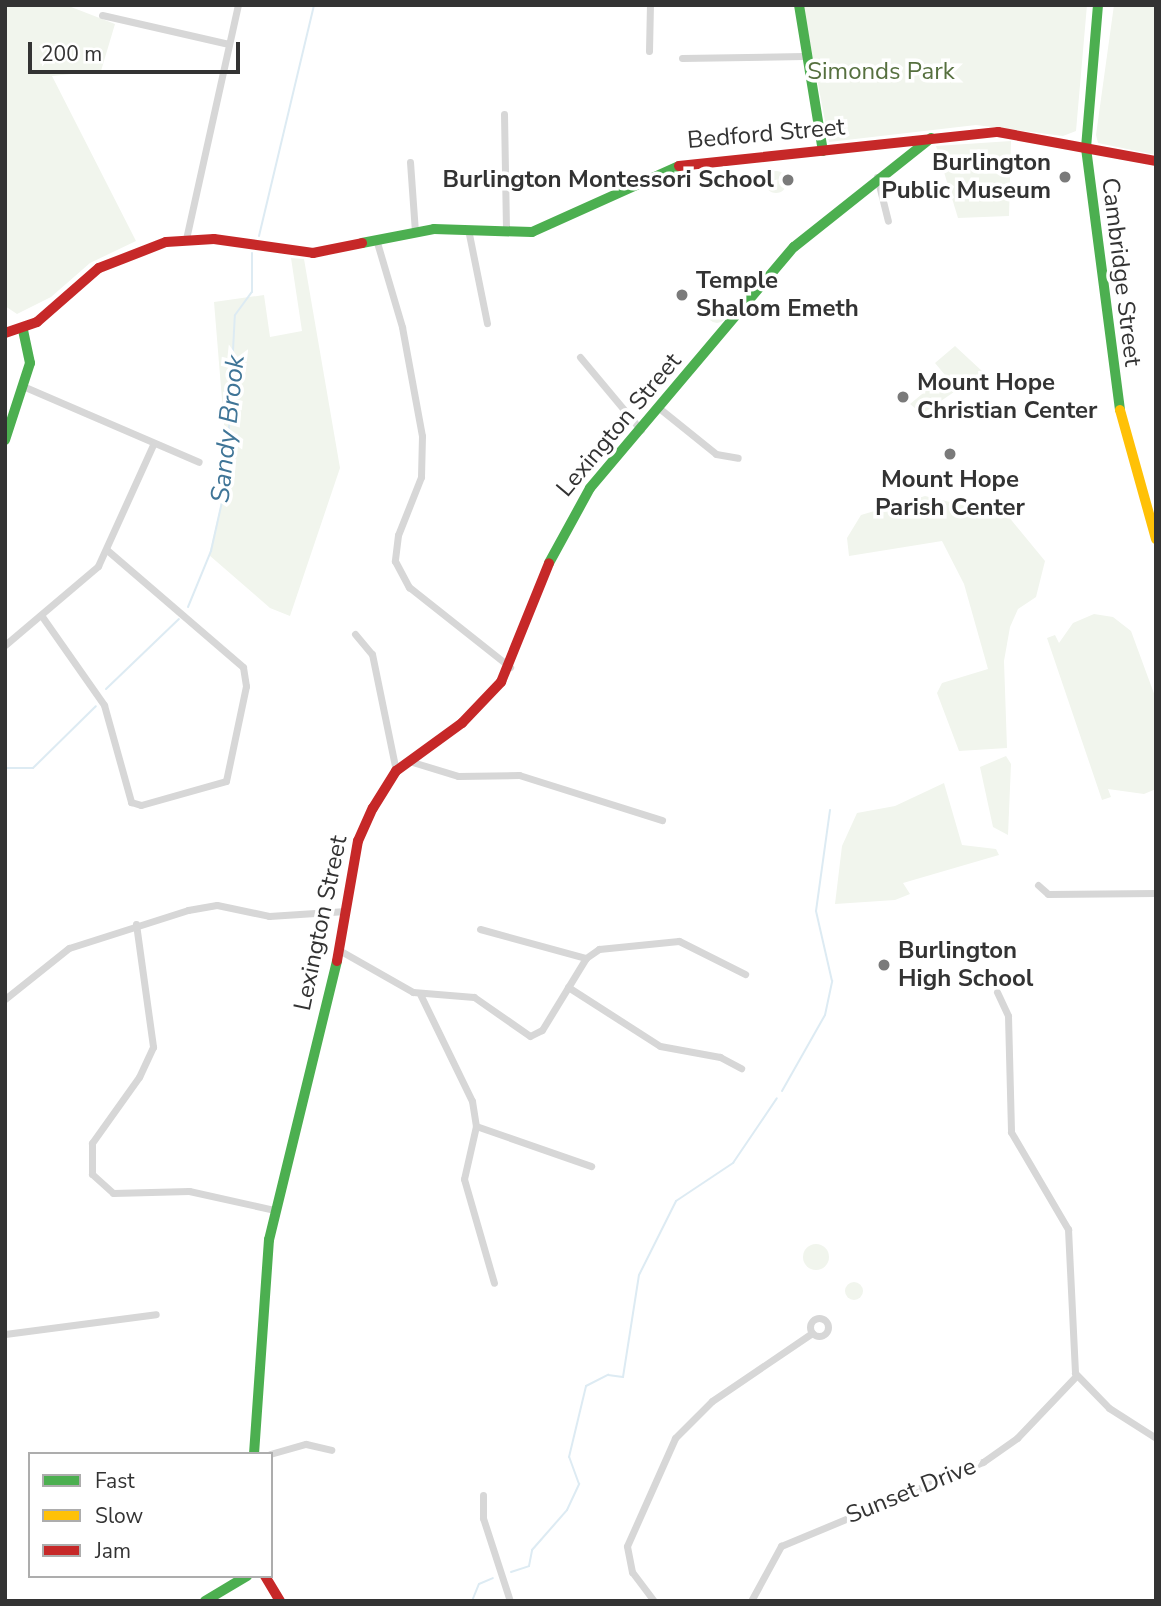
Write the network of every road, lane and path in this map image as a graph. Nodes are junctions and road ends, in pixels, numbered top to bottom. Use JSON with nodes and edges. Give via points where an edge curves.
{"nodes":[{"id":1,"x":238,"y":5,"type":"edge"},
{"id":2,"x":650,"y":5,"type":"edge"},
{"id":3,"x":799,"y":5,"type":"edge"},
{"id":4,"x":1098,"y":5,"type":"edge"},
{"id":5,"x":102,"y":15,"type":"dead end"},
{"id":6,"x":229,"y":44,"type":"junction"},
{"id":7,"x":649,"y":51,"type":"dead end"},
{"id":8,"x":804,"y":56,"type":"junction"},
{"id":9,"x":682,"y":58,"type":"dead end"},
{"id":10,"x":504,"y":114,"type":"dead end"},
{"id":11,"x":931,"y":138,"type":"junction"},
{"id":12,"x":894,"y":143,"type":"junction"},
{"id":13,"x":1086,"y":148,"type":"junction"},
{"id":14,"x":823,"y":151,"type":"junction"},
{"id":15,"x":1156,"y":161,"type":"edge"},
{"id":16,"x":410,"y":162,"type":"dead end"},
{"id":17,"x":880,"y":174,"type":"junction"},
{"id":18,"x":888,"y":221,"type":"dead end"},
{"id":19,"x":468,"y":229,"type":"junction"},
{"id":20,"x":415,"y":231,"type":"junction"},
{"id":21,"x":506,"y":232,"type":"junction"},
{"id":22,"x":186,"y":239,"type":"junction"},
{"id":23,"x":376,"y":239,"type":"junction"},
{"id":24,"x":487,"y":323,"type":"dead end"},
{"id":25,"x":23,"y":330,"type":"junction"},
{"id":26,"x":5,"y":333,"type":"edge"},
{"id":27,"x":580,"y":357,"type":"dead end"},
{"id":28,"x":25,"y":387,"type":"junction"},
{"id":29,"x":659,"y":408,"type":"junction"},
{"id":30,"x":640,"y":430,"type":"junction"},
{"id":31,"x":5,"y":440,"type":"edge"},
{"id":32,"x":153,"y":446,"type":"junction"},
{"id":33,"x":738,"y":458,"type":"dead end"},
{"id":34,"x":199,"y":462,"type":"dead end"},
{"id":35,"x":1152,"y":515,"type":"edge"},
{"id":36,"x":1156,"y":539,"type":"edge"},
{"id":37,"x":107,"y":550,"type":"junction"},
{"id":38,"x":41,"y":615,"type":"junction"},
{"id":39,"x":355,"y":634,"type":"dead end"},
{"id":40,"x":5,"y":645,"type":"edge"},
{"id":41,"x":510,"y":667,"type":"junction"},
{"id":42,"x":408,"y":761,"type":"junction"},
{"id":43,"x":396,"y":771,"type":"junction"},
{"id":44,"x":662,"y":820,"type":"dead end"},
{"id":45,"x":1038,"y":885,"type":"dead end"},
{"id":46,"x":1156,"y":893,"type":"edge"},
{"id":47,"x":346,"y":911,"type":"junction"},
{"id":48,"x":136,"y":924,"type":"junction"},
{"id":49,"x":480,"y":929,"type":"dead end"},
{"id":50,"x":339,"y":950,"type":"junction"},
{"id":51,"x":586,"y":958,"type":"junction"},
{"id":52,"x":745,"y":974,"type":"dead end"},
{"id":53,"x":568,"y":987,"type":"junction"},
{"id":54,"x":997,"y":992,"type":"dead end"},
{"id":55,"x":421,"y":994,"type":"junction"},
{"id":56,"x":5,"y":999,"type":"edge"},
{"id":57,"x":741,"y":1068,"type":"dead end"},
{"id":58,"x":476,"y":1126,"type":"junction"},
{"id":59,"x":591,"y":1166,"type":"dead end"},
{"id":60,"x":275,"y":1210,"type":"junction"},
{"id":61,"x":494,"y":1283,"type":"dead end"},
{"id":62,"x":156,"y":1314,"type":"dead end"},
{"id":63,"x":812,"y":1333,"type":"dead end"},
{"id":64,"x":5,"y":1334,"type":"edge"},
{"id":65,"x":1076,"y":1376,"type":"junction"},
{"id":66,"x":1156,"y":1437,"type":"edge"},
{"id":67,"x":331,"y":1450,"type":"dead end"},
{"id":68,"x":254,"y":1452,"type":"edge"},
{"id":69,"x":273,"y":1453,"type":"edge"},
{"id":70,"x":483,"y":1495,"type":"dead end"},
{"id":71,"x":244,"y":1578,"type":"edge"},
{"id":72,"x":266,"y":1578,"type":"edge"},
{"id":73,"x":205,"y":1601,"type":"edge"},
{"id":74,"x":280,"y":1601,"type":"edge"},
{"id":75,"x":510,"y":1601,"type":"edge"},
{"id":76,"x":654,"y":1601,"type":"edge"},
{"id":77,"x":751,"y":1601,"type":"edge"}],
"edges":[{"from":1,"to":6,"type":"street"},
{"from":2,"to":7,"type":"street"},
{"from":3,"to":8,"type":"main road"},
{"from":4,"to":13,"type":"main road","name":"Cambridge Street"},
{"from":5,"to":6,"type":"street"},
{"from":6,"to":22,"type":"street"},
{"from":8,"to":9,"type":"street"},
{"from":8,"to":14,"type":"main road"},
{"from":10,"to":21,"type":"street"},
{"from":11,"to":12,"type":"main road","name":"Bedford Street"},
{"from":11,"to":13,"type":"main road","name":"Bedford Street","via":[[1010,133]]},
{"from":11,"to":17,"type":"main road","name":"Lexington Street"},
{"from":12,"to":14,"type":"main road","name":"Bedford Street"},
{"from":12,"to":17,"type":"main road"},
{"from":13,"to":15,"type":"main road","name":"Bedford Street"},
{"from":13,"to":35,"type":"main road","name":"Cambridge Street","via":[[1113,378]]},
{"from":14,"to":21,"type":"main road","name":"Bedford Street","via":[[677,163],[547,229]]},
{"from":16,"to":20,"type":"street"},
{"from":17,"to":18,"type":"street"},
{"from":17,"to":29,"type":"main road","name":"Lexington Street","via":[[794,247]]},
{"from":19,"to":20,"type":"main road","name":"Bedford Street"},
{"from":19,"to":21,"type":"main road","name":"Bedford Street"},
{"from":19,"to":24,"type":"street"},
{"from":20,"to":23,"type":"main road","name":"Bedford Street"},
{"from":22,"to":23,"type":"main road","name":"Bedford Street","via":[[313,253]]},
{"from":22,"to":25,"type":"main road","name":"Bedford Street","via":[[99,268]]},
{"from":23,"to":41,"type":"street","via":[[402,327],[422,436],[421,477],[398,536],[396,561],[414,591]]},
{"from":25,"to":26,"type":"main road","name":"Bedford Street"},
{"from":25,"to":28,"type":"main road","via":[[30,351]]},
{"from":27,"to":30,"type":"street"},
{"from":28,"to":31,"type":"main road"},
{"from":28,"to":32,"type":"street"},
{"from":29,"to":30,"type":"main road","name":"Lexington Street"},
{"from":29,"to":33,"type":"street","via":[[716,454]]},
{"from":30,"to":41,"type":"main road","name":"Lexington Street","via":[[565,526]]},
{"from":32,"to":34,"type":"street"},
{"from":32,"to":37,"type":"street"},
{"from":35,"to":36,"type":"main road","name":"Cambridge Street"},
{"from":37,"to":38,"type":"street","via":[[94,570]]},
{"from":37,"to":38,"type":"street","via":[[243,667],[247,686],[225,782],[141,805],[131,802],[106,709]]},
{"from":38,"to":40,"type":"street"},
{"from":39,"to":43,"type":"street","via":[[372,654]]},
{"from":41,"to":42,"type":"main road","name":"Lexington Street","via":[[471,715]]},
{"from":42,"to":43,"type":"main road","name":"Lexington Street"},
{"from":42,"to":44,"type":"street","via":[[458,776],[519,775]]},
{"from":43,"to":47,"type":"main road","name":"Lexington Street","via":[[361,833]]},
{"from":45,"to":46,"type":"street","via":[[1048,894]]},
{"from":47,"to":48,"type":"street","via":[[269,916],[206,906]]},
{"from":47,"to":50,"type":"main road","name":"Lexington Street"},
{"from":48,"to":56,"type":"street","via":[[69,947]]},
{"from":48,"to":60,"type":"street","via":[[153,1047],[139,1077],[92,1143],[93,1174],[113,1193],[189,1191]]},
{"from":49,"to":51,"type":"street"},
{"from":50,"to":55,"type":"street"},
{"from":50,"to":60,"type":"main road","name":"Lexington Street"},
{"from":51,"to":52,"type":"street","via":[[604,947],[673,940]]},
{"from":51,"to":53,"type":"street"},
{"from":53,"to":55,"type":"street","via":[[542,1030],[530,1036],[474,997]]},
{"from":53,"to":57,"type":"street","via":[[660,1046],[720,1057]]},
{"from":54,"to":65,"type":"street","via":[[1008,1016],[1011,1132],[1068,1229]]},
{"from":55,"to":58,"type":"street","via":[[467,1086]]},
{"from":58,"to":59,"type":"street"},
{"from":58,"to":61,"type":"street","via":[[464,1179]]},
{"from":60,"to":68,"type":"main road","name":"Lexington Street","via":[[262,1290]]},
{"from":62,"to":64,"type":"street"},
{"from":63,"to":76,"type":"street","via":[[712,1401],[675,1438],[627,1546],[632,1572]]},
{"from":65,"to":66,"type":"street","via":[[1109,1408]]},
{"from":65,"to":77,"type":"street","name":"Sunset Drive","via":[[1017,1438],[983,1462],[781,1546]]},
{"from":67,"to":69,"type":"street","via":[[306,1444]]},
{"from":70,"to":75,"type":"street","via":[[483,1518]]},
{"from":71,"to":73,"type":"main road"},
{"from":72,"to":74,"type":"main road"}]}
